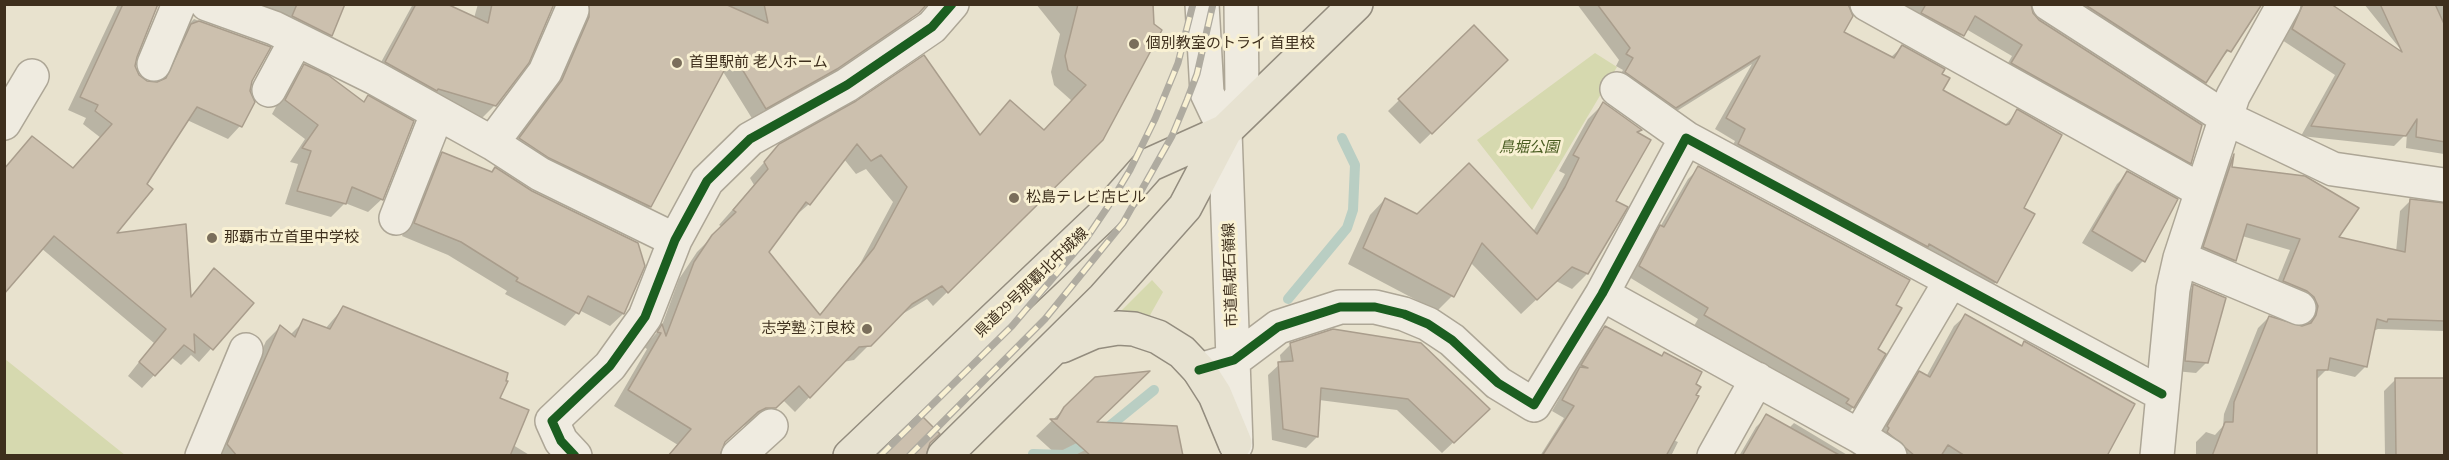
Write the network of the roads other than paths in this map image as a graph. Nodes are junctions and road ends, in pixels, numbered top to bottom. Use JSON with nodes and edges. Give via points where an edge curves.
{"nodes":[{"id":1,"x":179,"y":4,"type":"edge"},
{"id":2,"x":207,"y":4,"type":"edge"},
{"id":3,"x":952,"y":4,"type":"edge"},
{"id":4,"x":1202,"y":4,"type":"edge"},
{"id":5,"x":1242,"y":4,"type":"edge"},
{"id":6,"x":1356,"y":4,"type":"edge"},
{"id":7,"x":1867,"y":4,"type":"edge"},
{"id":8,"x":2049,"y":4,"type":"edge"},
{"id":9,"x":2284,"y":4,"type":"edge"},
{"id":10,"x":572,"y":10,"type":"dead end"},
{"id":11,"x":284,"y":24,"type":"edge"},
{"id":12,"x":154,"y":64,"type":"dead end"},
{"id":13,"x":32,"y":76,"type":"dead end"},
{"id":14,"x":1617,"y":89,"type":"dead end"},
{"id":15,"x":269,"y":90,"type":"dead end"},
{"id":16,"x":437,"y":114,"type":"junction"},
{"id":17,"x":2226,"y":118,"type":"junction"},
{"id":18,"x":4,"y":123,"type":"edge"},
{"id":19,"x":1225,"y":131,"type":"junction"},
{"id":20,"x":1686,"y":138,"type":"junction"},
{"id":21,"x":492,"y":143,"type":"junction"},
{"id":22,"x":2445,"y":185,"type":"edge"},
{"id":23,"x":2202,"y":191,"type":"junction"},
{"id":24,"x":396,"y":218,"type":"dead end"},
{"id":25,"x":675,"y":240,"type":"junction"},
{"id":26,"x":2180,"y":258,"type":"junction"},
{"id":27,"x":1950,"y":282,"type":"junction"},
{"id":28,"x":1602,"y":294,"type":"junction"},
{"id":29,"x":2299,"y":308,"type":"dead end"},
{"id":30,"x":246,"y":350,"type":"dead end"},
{"id":31,"x":1043,"y":357,"type":"junction"},
{"id":32,"x":1234,"y":360,"type":"junction"},
{"id":33,"x":1199,"y":370,"type":"junction"},
{"id":34,"x":1757,"y":380,"type":"junction"},
{"id":35,"x":2162,"y":394,"type":"junction"},
{"id":36,"x":771,"y":426,"type":"dead end"},
{"id":37,"x":1859,"y":436,"type":"junction"},
{"id":38,"x":1236,"y":449,"type":"edge"},
{"id":39,"x":202,"y":456,"type":"edge"},
{"id":40,"x":575,"y":456,"type":"edge"},
{"id":41,"x":738,"y":456,"type":"edge"},
{"id":42,"x":850,"y":456,"type":"edge"},
{"id":43,"x":944,"y":456,"type":"edge"},
{"id":44,"x":1714,"y":456,"type":"edge"},
{"id":45,"x":1890,"y":456,"type":"edge"},
{"id":46,"x":2157,"y":456,"type":"edge"}],
"edges":[{"from":1,"to":12,"type":"street"},
{"from":2,"to":11,"type":"street"},
{"from":3,"to":25,"type":"street","via":[[932,27],[857,78],[750,139],[707,181]]},
{"from":4,"to":19,"type":"street","name":"市道鳥堀石嶺線","via":[[1207,93]]},
{"from":5,"to":19,"type":"street","name":"市道鳥堀石嶺線","via":[[1242,93]]},
{"from":6,"to":19,"type":"main road","name":"県道29号那覇北中城線"},
{"from":7,"to":23,"type":"street"},
{"from":8,"to":17,"type":"street"},
{"from":9,"to":17,"type":"street","via":[[2233,96]]},
{"from":10,"to":21,"type":"street","via":[[545,72]]},
{"from":11,"to":15,"type":"street"},
{"from":11,"to":16,"type":"street"},
{"from":13,"to":18,"type":"street"},
{"from":14,"to":20,"type":"street"},
{"from":16,"to":21,"type":"street"},
{"from":16,"to":24,"type":"street"},
{"from":17,"to":22,"type":"street","via":[[2333,169]]},
{"from":17,"to":23,"type":"street"},
{"from":19,"to":31,"type":"main road","name":"県道29号那覇北中城線","via":[[1185,207],[1104,298]]},
{"from":19,"to":32,"type":"street","name":"市道鳥堀石嶺線"},
{"from":19,"to":42,"type":"main road","name":"県道29号那覇北中城線","via":[[1149,165],[1111,208]]},
{"from":20,"to":27,"type":"street"},
{"from":20,"to":28,"type":"street"},
{"from":21,"to":25,"type":"street","via":[[540,174]]},
{"from":23,"to":26,"type":"street"},
{"from":25,"to":40,"type":"street","via":[[645,317],[552,421],[561,441]]},
{"from":26,"to":29,"type":"street"},
{"from":26,"to":35,"type":"street"},
{"from":27,"to":35,"type":"street"},
{"from":27,"to":37,"type":"street"},
{"from":28,"to":32,"type":"street","via":[[1534,405],[1498,383],[1452,340],[1428,324],[1375,307],[1340,307],[1278,327]]},
{"from":28,"to":34,"type":"street"},
{"from":30,"to":39,"type":"street"},
{"from":31,"to":33,"type":"main road","via":[[1094,332],[1134,329],[1158,337],[1182,352]]},
{"from":31,"to":43,"type":"main road","name":"県道29号那覇北中城線"},
{"from":32,"to":33,"type":"street"},
{"from":32,"to":38,"type":"street","name":"市道鳥堀石嶺線"},
{"from":33,"to":38,"type":"main road","via":[[1215,395]]},
{"from":34,"to":37,"type":"street"},
{"from":34,"to":44,"type":"street"},
{"from":35,"to":46,"type":"street"},
{"from":36,"to":41,"type":"street"},
{"from":37,"to":45,"type":"street"}]}
